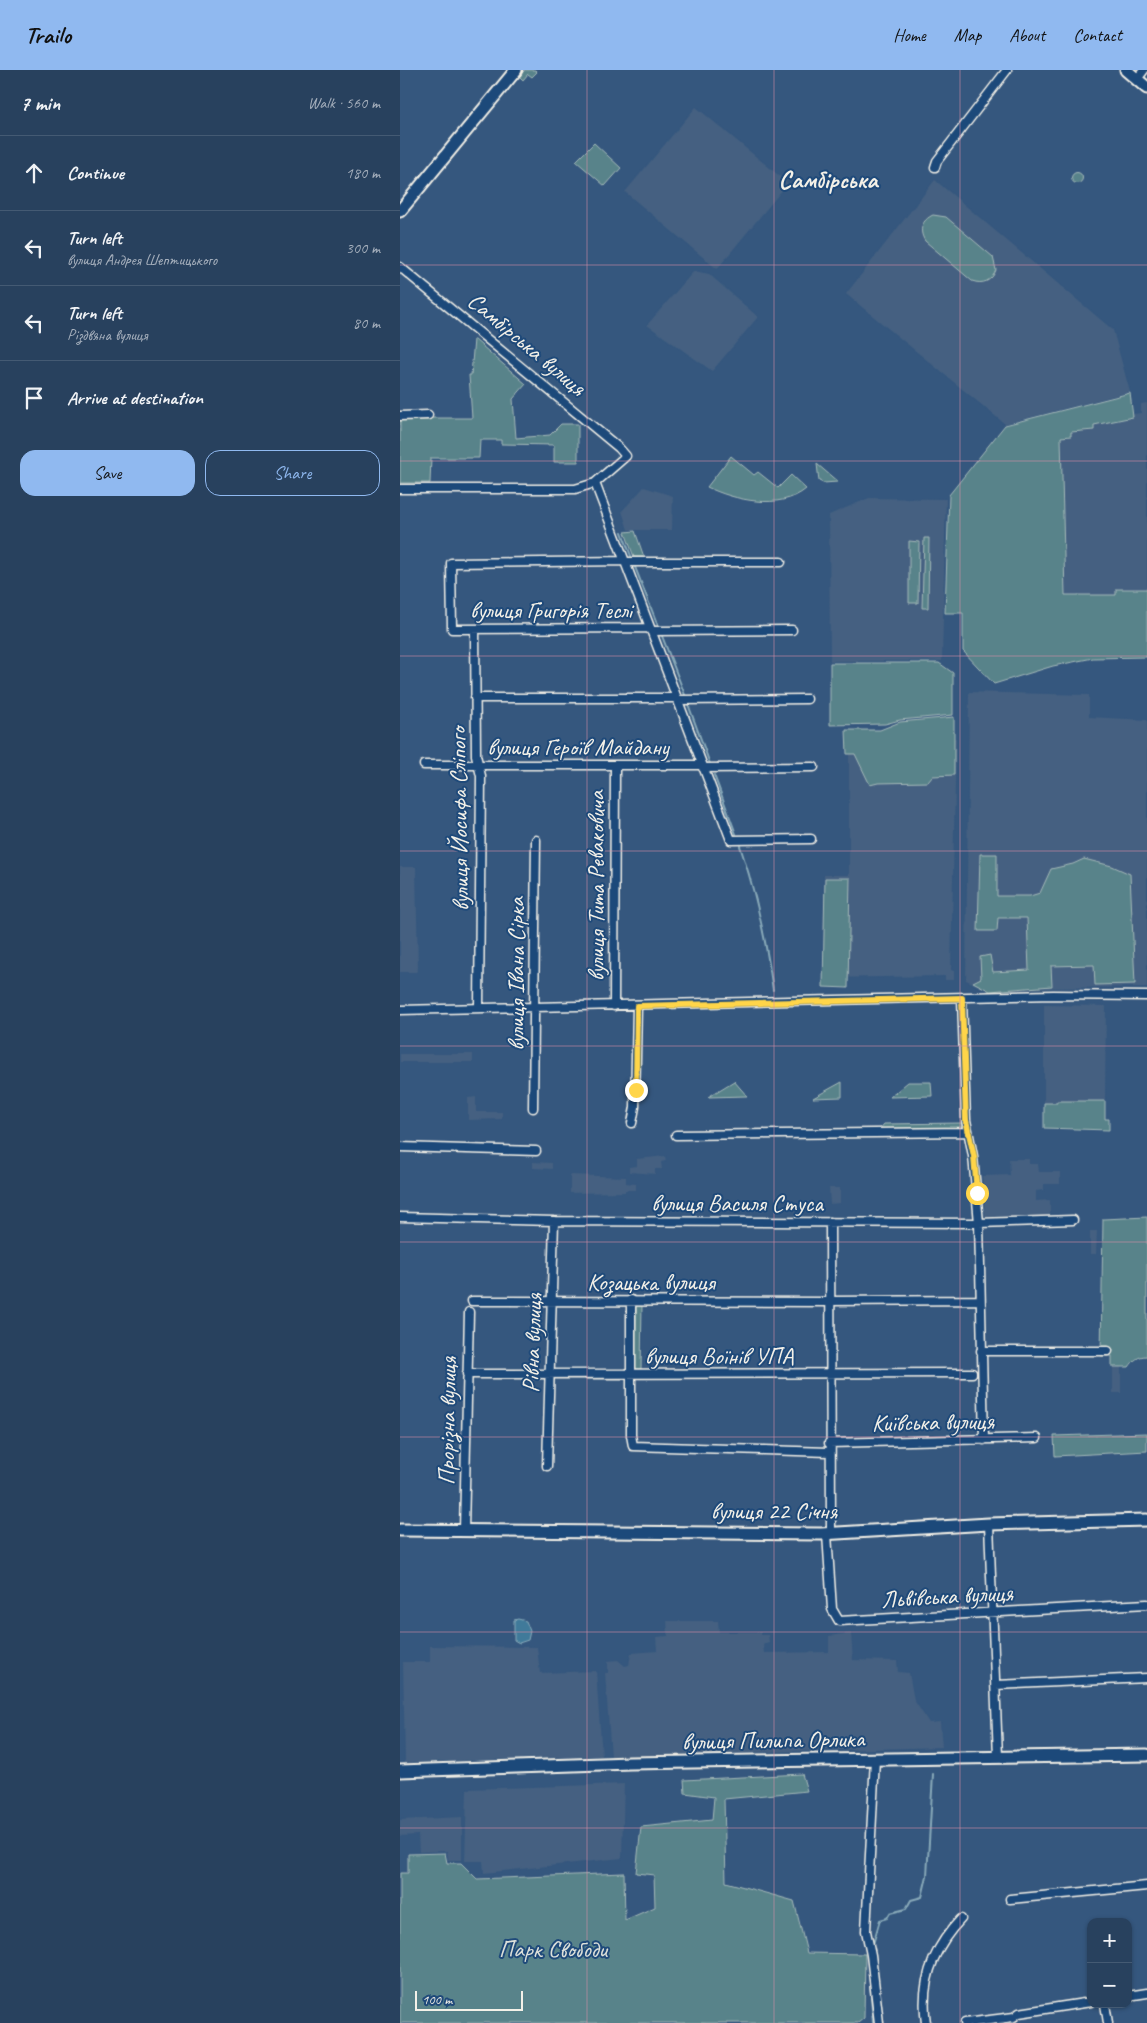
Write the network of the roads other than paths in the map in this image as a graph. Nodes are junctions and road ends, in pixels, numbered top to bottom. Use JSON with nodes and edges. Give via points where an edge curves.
{"nodes":[{"id":1,"x":516,"y":70,"type":"edge"},
{"id":2,"x":1007,"y":70,"type":"edge"},
{"id":3,"x":1126,"y":70,"type":"edge"},
{"id":4,"x":1140,"y":74,"type":"edge"},
{"id":5,"x":1147,"y":88,"type":"edge"},
{"id":6,"x":935,"y":167,"type":"dead end"},
{"id":7,"x":400,"y":211,"type":"edge"},
{"id":8,"x":400,"y":267,"type":"edge"},
{"id":9,"x":428,"y":415,"type":"dead end"},
{"id":10,"x":400,"y":416,"type":"edge"},
{"id":11,"x":595,"y":484,"type":"junction"},
{"id":12,"x":400,"y":489,"type":"edge"},
{"id":13,"x":625,"y":562,"type":"junction"},
{"id":14,"x":781,"y":562,"type":"dead end"},
{"id":15,"x":475,"y":629,"type":"junction"},
{"id":16,"x":651,"y":630,"type":"junction"},
{"id":17,"x":792,"y":630,"type":"dead end"},
{"id":18,"x":475,"y":698,"type":"junction"},
{"id":19,"x":677,"y":699,"type":"junction"},
{"id":20,"x":807,"y":699,"type":"dead end"},
{"id":21,"x":424,"y":765,"type":"dead end"},
{"id":22,"x":478,"y":766,"type":"junction"},
{"id":23,"x":615,"y":766,"type":"junction"},
{"id":24,"x":703,"y":766,"type":"junction"},
{"id":25,"x":814,"y":768,"type":"dead end"},
{"id":26,"x":811,"y":839,"type":"dead end"},
{"id":27,"x":536,"y":840,"type":"dead end"},
{"id":28,"x":1147,"y":996,"type":"edge"},
{"id":29,"x":962,"y":998,"type":"junction"},
{"id":30,"x":614,"y":1006,"type":"junction"},
{"id":31,"x":637,"y":1006,"type":"junction"},
{"id":32,"x":535,"y":1007,"type":"junction"},
{"id":33,"x":480,"y":1008,"type":"junction"},
{"id":34,"x":400,"y":1010,"type":"edge"},
{"id":35,"x":533,"y":1108,"type":"dead end"},
{"id":36,"x":632,"y":1123,"type":"dead end"},
{"id":37,"x":968,"y":1132,"type":"junction"},
{"id":38,"x":676,"y":1135,"type":"dead end"},
{"id":39,"x":400,"y":1147,"type":"edge"},
{"id":40,"x":536,"y":1151,"type":"dead end"},
{"id":41,"x":400,"y":1218,"type":"edge"},
{"id":42,"x":1073,"y":1220,"type":"dead end"},
{"id":43,"x":554,"y":1221,"type":"junction"},
{"id":44,"x":830,"y":1222,"type":"junction"},
{"id":45,"x":979,"y":1222,"type":"junction"},
{"id":46,"x":631,"y":1300,"type":"junction"},
{"id":47,"x":980,"y":1300,"type":"junction"},
{"id":48,"x":472,"y":1301,"type":"dead end"},
{"id":49,"x":552,"y":1301,"type":"junction"},
{"id":50,"x":830,"y":1301,"type":"junction"},
{"id":51,"x":469,"y":1312,"type":"dead end"},
{"id":52,"x":981,"y":1351,"type":"junction"},
{"id":53,"x":1108,"y":1351,"type":"dead end"},
{"id":54,"x":972,"y":1373,"type":"dead end"},
{"id":55,"x":467,"y":1374,"type":"junction"},
{"id":56,"x":829,"y":1374,"type":"junction"},
{"id":57,"x":549,"y":1375,"type":"junction"},
{"id":58,"x":631,"y":1375,"type":"junction"},
{"id":59,"x":1037,"y":1438,"type":"dead end"},
{"id":60,"x":984,"y":1440,"type":"junction"},
{"id":61,"x":829,"y":1443,"type":"junction"},
{"id":62,"x":829,"y":1452,"type":"junction"},
{"id":63,"x":547,"y":1466,"type":"dead end"},
{"id":64,"x":1147,"y":1520,"type":"edge"},
{"id":65,"x":989,"y":1524,"type":"junction"},
{"id":66,"x":400,"y":1530,"type":"edge"},
{"id":67,"x":464,"y":1530,"type":"junction"},
{"id":68,"x":829,"y":1534,"type":"junction"},
{"id":69,"x":1147,"y":1604,"type":"edge"},
{"id":70,"x":993,"y":1611,"type":"junction"},
{"id":71,"x":1147,"y":1678,"type":"edge"},
{"id":72,"x":996,"y":1685,"type":"junction"},
{"id":73,"x":1147,"y":1755,"type":"edge"},
{"id":74,"x":998,"y":1757,"type":"junction"},
{"id":75,"x":875,"y":1759,"type":"junction"},
{"id":76,"x":400,"y":1771,"type":"edge"},
{"id":77,"x":1147,"y":1886,"type":"edge"},
{"id":78,"x":1010,"y":1899,"type":"dead end"},
{"id":79,"x":961,"y":1919,"type":"dead end"},
{"id":80,"x":1147,"y":1993,"type":"edge"},
{"id":81,"x":1132,"y":1995,"type":"edge"},
{"id":82,"x":1087,"y":2003,"type":"edge"},
{"id":83,"x":1106,"y":2008,"type":"edge"},
{"id":84,"x":1015,"y":2020,"type":"edge"},
{"id":85,"x":879,"y":2023,"type":"edge"},
{"id":86,"x":926,"y":2023,"type":"edge"},
{"id":87,"x":965,"y":2023,"type":"edge"},
{"id":88,"x":1108,"y":2023,"type":"edge"}],
"edges":[{"from":1,"to":7,"type":"main road"},
{"from":2,"to":6,"type":"street"},
{"from":3,"to":4,"type":"main road"},
{"from":4,"to":5,"type":"main road"},
{"from":8,"to":11,"type":"street","name":"Самбірська вулиця","via":[[619,448],[626,456]]},
{"from":9,"to":10,"type":"street"},
{"from":11,"to":12,"type":"street","via":[[560,490]]},
{"from":11,"to":13,"type":"street"},
{"from":13,"to":14,"type":"street"},
{"from":13,"to":15,"type":"street","name":"вулиця Григорія Теслі","via":[[450,563],[452,629]]},
{"from":13,"to":16,"type":"street"},
{"from":15,"to":16,"type":"street","name":"вулиця Григорія Теслі"},
{"from":15,"to":18,"type":"street","name":"вулиця Йосифа Сліпого"},
{"from":16,"to":17,"type":"street","name":"вулиця Григорія Теслі"},
{"from":16,"to":19,"type":"street"},
{"from":18,"to":19,"type":"street"},
{"from":18,"to":22,"type":"street","name":"вулиця Йосифа Сліпого"},
{"from":19,"to":20,"type":"street"},
{"from":19,"to":24,"type":"street"},
{"from":21,"to":22,"type":"street","name":"вулиця Героїв Майдану"},
{"from":22,"to":23,"type":"street","name":"вулиця Героїв Майдану"},
{"from":22,"to":33,"type":"street","name":"вулиця Йосифа Сліпого","via":[[481,776]]},
{"from":23,"to":24,"type":"street","name":"вулиця Героїв Майдану"},
{"from":23,"to":30,"type":"street","name":"вулиця Тита Реваковича"},
{"from":24,"to":25,"type":"street","name":"вулиця Героїв Майдану"},
{"from":24,"to":26,"type":"street","via":[[731,840]]},
{"from":27,"to":32,"type":"street","name":"вулиця Івана Сірка"},
{"from":28,"to":29,"type":"street"},
{"from":29,"to":31,"type":"street"},
{"from":29,"to":37,"type":"street"},
{"from":30,"to":31,"type":"street"},
{"from":30,"to":32,"type":"street"},
{"from":31,"to":36,"type":"street"},
{"from":32,"to":33,"type":"street"},
{"from":32,"to":35,"type":"street","name":"вулиця Івана Сірка"},
{"from":33,"to":34,"type":"street"},
{"from":37,"to":38,"type":"street"},
{"from":37,"to":45,"type":"street","via":[[974,1156]]},
{"from":39,"to":40,"type":"street"},
{"from":41,"to":43,"type":"street","name":"вулиця Василя Стуса"},
{"from":42,"to":45,"type":"street","name":"вулиця Василя Стуса"},
{"from":43,"to":44,"type":"street","name":"вулиця Василя Стуса"},
{"from":43,"to":49,"type":"street","name":"Рівна вулиця"},
{"from":44,"to":45,"type":"street","name":"вулиця Василя Стуса"},
{"from":44,"to":50,"type":"street"},
{"from":45,"to":47,"type":"street"},
{"from":46,"to":49,"type":"street","name":"Козацька вулиця"},
{"from":46,"to":50,"type":"street","name":"Козацька вулиця"},
{"from":46,"to":58,"type":"street"},
{"from":47,"to":50,"type":"street","name":"Козацька вулиця"},
{"from":47,"to":52,"type":"street"},
{"from":48,"to":49,"type":"street","name":"Козацька вулиця"},
{"from":49,"to":57,"type":"street","name":"Рівна вулиця"},
{"from":50,"to":56,"type":"street"},
{"from":51,"to":55,"type":"street","name":"Прорізна вулиця"},
{"from":52,"to":53,"type":"street"},
{"from":52,"to":60,"type":"street"},
{"from":54,"to":56,"type":"street","name":"вулиця Воїнів УПА"},
{"from":55,"to":57,"type":"street","name":"вулиця Воїнів УПА"},
{"from":55,"to":67,"type":"street","name":"Прорізна вулиця"},
{"from":56,"to":58,"type":"street","name":"вулиця Воїнів УПА"},
{"from":56,"to":61,"type":"street"},
{"from":57,"to":58,"type":"street","name":"вулиця Воїнів УПА"},
{"from":57,"to":63,"type":"street","name":"Рівна вулиця"},
{"from":58,"to":62,"type":"street","via":[[633,1446]]},
{"from":59,"to":60,"type":"street","name":"Київська вулиця"},
{"from":60,"to":61,"type":"street","name":"Київська вулиця"},
{"from":61,"to":62,"type":"street"},
{"from":62,"to":68,"type":"street"},
{"from":64,"to":65,"type":"main road","name":"вулиця 22 Січня"},
{"from":65,"to":68,"type":"main road","name":"вулиця 22 Січня"},
{"from":65,"to":70,"type":"street"},
{"from":66,"to":67,"type":"main road","name":"вулиця 22 Січня"},
{"from":67,"to":68,"type":"main road","name":"вулиця 22 Січня"},
{"from":68,"to":70,"type":"street","name":"Львівська вулиця","via":[[832,1609],[839,1621]]},
{"from":69,"to":70,"type":"street","name":"Львівська вулиця"},
{"from":70,"to":72,"type":"street"},
{"from":71,"to":72,"type":"street"},
{"from":72,"to":74,"type":"street"},
{"from":73,"to":74,"type":"main road","name":"вулиця Пилипа Орлика"},
{"from":74,"to":75,"type":"main road","name":"вулиця Пилипа Орлика"},
{"from":75,"to":76,"type":"main road","name":"вулиця Пилипа Орлика"},
{"from":75,"to":85,"type":"street","via":[[866,1931]]},
{"from":77,"to":78,"type":"street"},
{"from":79,"to":86,"type":"street","via":[[942,1941],[930,1966],[925,1992]]},
{"from":80,"to":81,"type":"street"},
{"from":82,"to":84,"type":"street","via":[[1019,2013]]},
{"from":83,"to":88,"type":"street"},
{"from":84,"to":87,"type":"street"}]}
